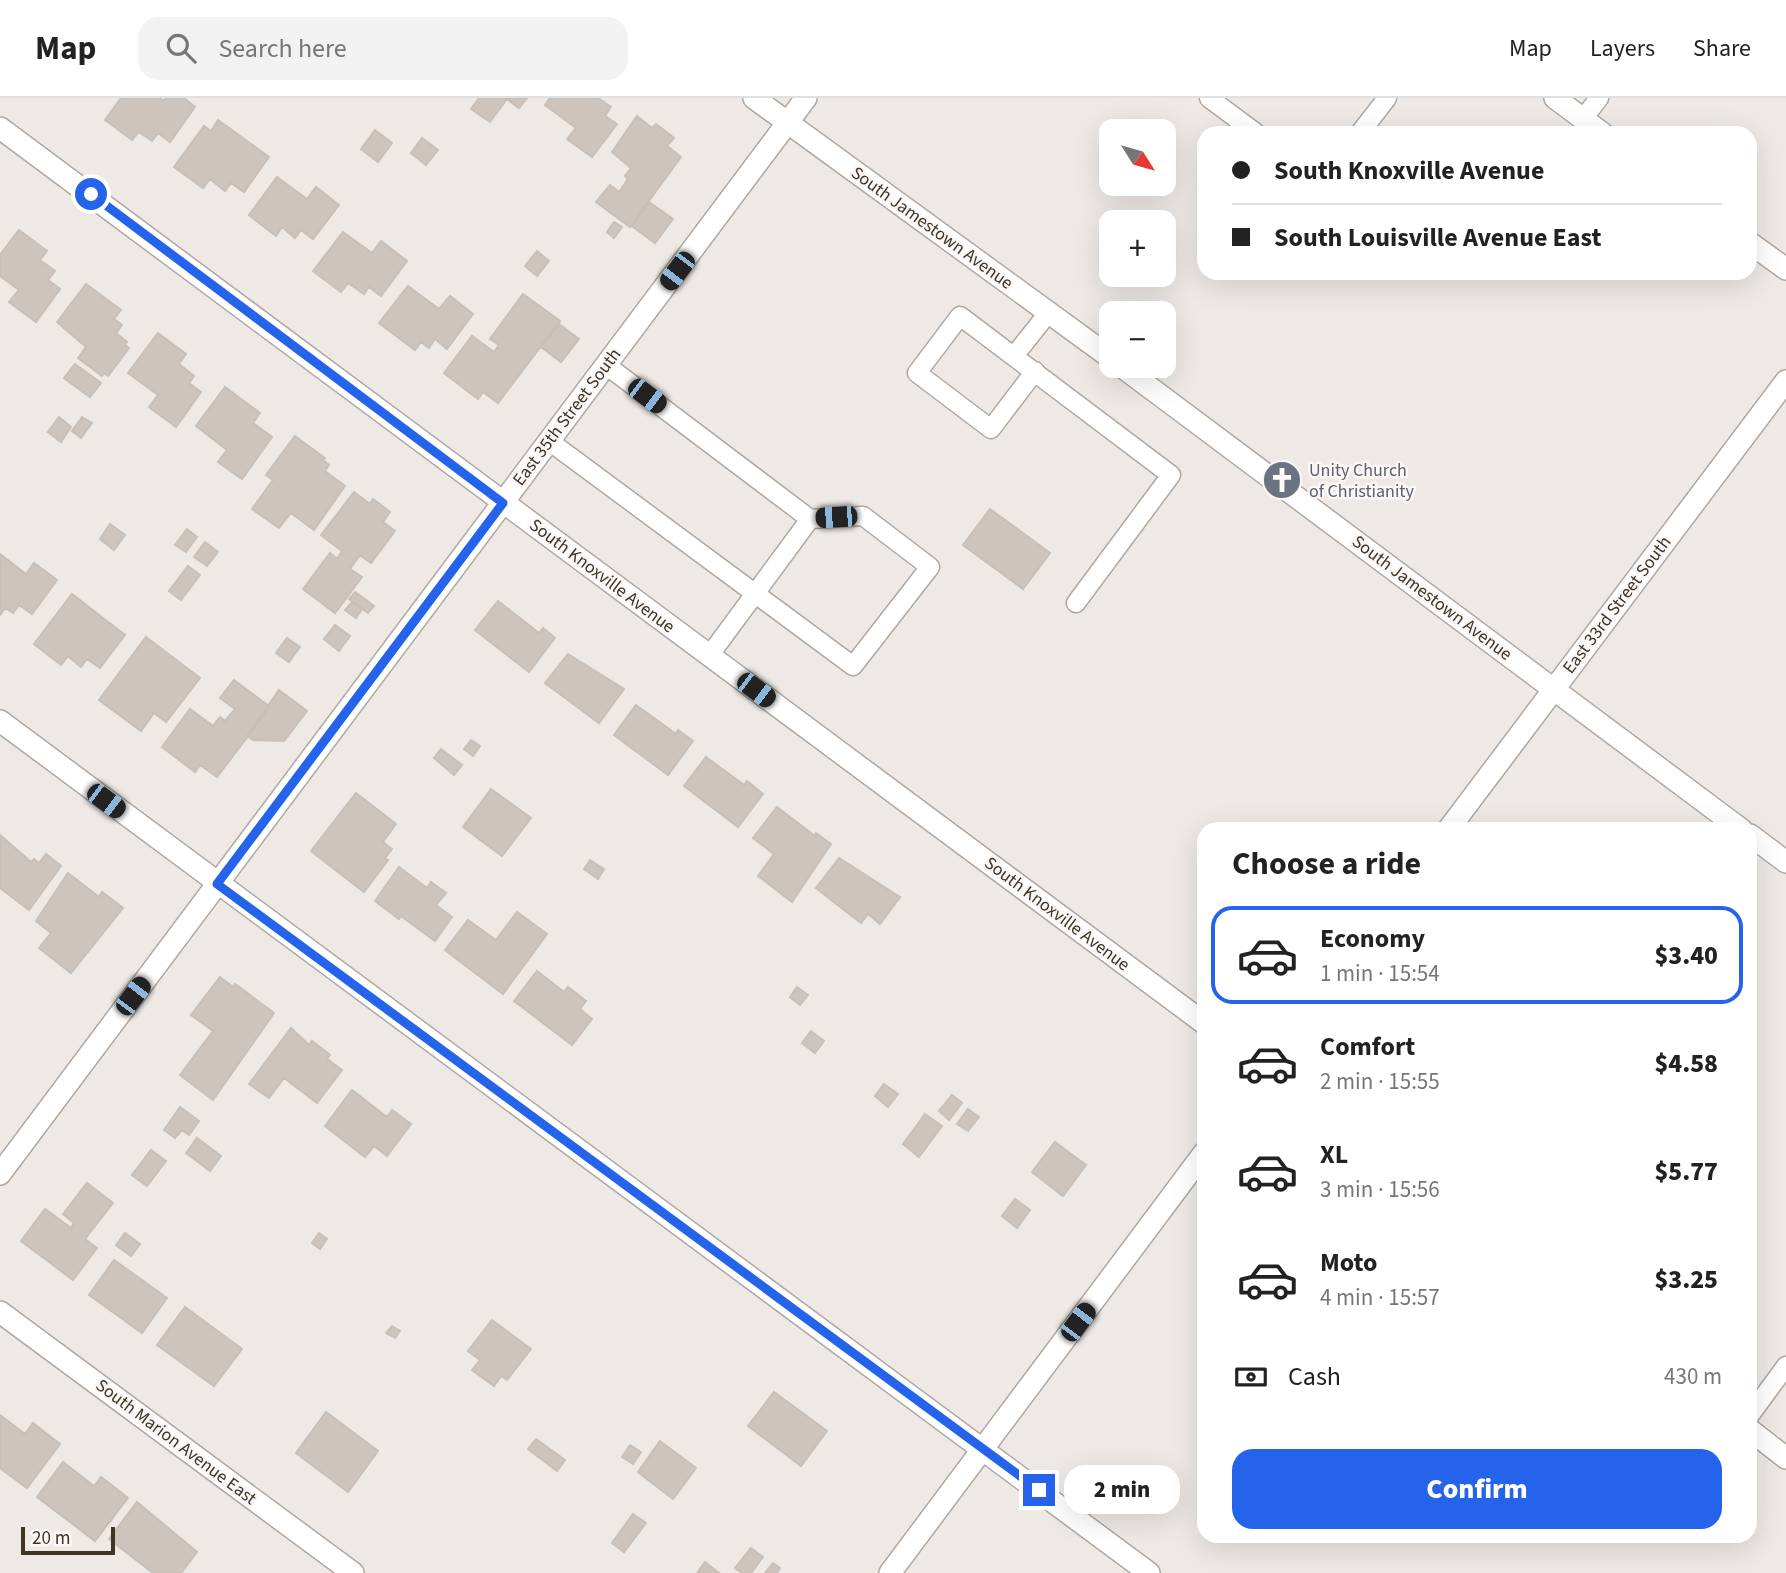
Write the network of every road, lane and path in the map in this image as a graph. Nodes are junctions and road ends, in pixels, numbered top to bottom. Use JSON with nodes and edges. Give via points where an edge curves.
{"nodes":[{"id":1,"x":754,"y":98,"type":"edge"},
{"id":2,"x":806,"y":98,"type":"edge"},
{"id":3,"x":1209,"y":98,"type":"edge"},
{"id":4,"x":1387,"y":98,"type":"edge"},
{"id":5,"x":1555,"y":98,"type":"edge"},
{"id":6,"x":1599,"y":98,"type":"edge"},
{"id":7,"x":1583,"y":119,"type":"junction"},
{"id":8,"x":787,"y":123,"type":"junction"},
{"id":9,"x":1247,"y":126,"type":"edge"},
{"id":10,"x":1365,"y":126,"type":"edge"},
{"id":11,"x":1592,"y":126,"type":"edge"},
{"id":12,"x":0,"y":128,"type":"edge"},
{"id":13,"x":1757,"y":248,"type":"edge"},
{"id":14,"x":1786,"y":270,"type":"edge"},
{"id":15,"x":1049,"y":312,"type":"junction"},
{"id":16,"x":1099,"y":349,"type":"edge"},
{"id":17,"x":1014,"y":356,"type":"junction"},
{"id":18,"x":606,"y":365,"type":"junction"},
{"id":19,"x":1034,"y":371,"type":"junction"},
{"id":20,"x":1137,"y":378,"type":"edge"},
{"id":21,"x":1786,"y":381,"type":"edge"},
{"id":22,"x":550,"y":441,"type":"junction"},
{"id":23,"x":503,"y":503,"type":"junction"},
{"id":24,"x":810,"y":519,"type":"junction"},
{"id":25,"x":755,"y":593,"type":"junction"},
{"id":26,"x":1076,"y":603,"type":"dead end"},
{"id":27,"x":709,"y":656,"type":"junction"},
{"id":28,"x":1553,"y":688,"type":"junction"},
{"id":29,"x":0,"y":721,"type":"edge"},
{"id":30,"x":1454,"y":822,"type":"edge"},
{"id":31,"x":1731,"y":822,"type":"edge"},
{"id":32,"x":1757,"y":840,"type":"edge"},
{"id":33,"x":1786,"y":862,"type":"edge"},
{"id":34,"x":217,"y":884,"type":"junction"},
{"id":35,"x":1197,"y":1018,"type":"edge"},
{"id":36,"x":1197,"y":1162,"type":"edge"},
{"id":37,"x":0,"y":1174,"type":"edge"},
{"id":38,"x":0,"y":1312,"type":"edge"},
{"id":39,"x":1786,"y":1366,"type":"edge"},
{"id":40,"x":1757,"y":1405,"type":"edge"},
{"id":41,"x":1757,"y":1435,"type":"edge"},
{"id":42,"x":984,"y":1448,"type":"junction"},
{"id":43,"x":1786,"y":1458,"type":"edge"},
{"id":44,"x":353,"y":1573,"type":"edge"},
{"id":45,"x":890,"y":1573,"type":"edge"},
{"id":46,"x":1149,"y":1573,"type":"edge"}],
"edges":[{"from":1,"to":8,"type":"street","name":"South Jamestown Avenue"},
{"from":2,"to":8,"type":"street","name":"East 35th Street South"},
{"from":3,"to":9,"type":"lane"},
{"from":4,"to":10,"type":"lane"},
{"from":5,"to":7,"type":"street"},
{"from":6,"to":7,"type":"lane"},
{"from":7,"to":11,"type":"street"},
{"from":8,"to":15,"type":"street","name":"South Jamestown Avenue"},
{"from":8,"to":18,"type":"street","name":"East 35th Street South"},
{"from":12,"to":23,"type":"street","name":"South Knoxville Avenue"},
{"from":13,"to":14,"type":"street"},
{"from":15,"to":16,"type":"street","name":"South Jamestown Avenue"},
{"from":15,"to":17,"type":"lane"},
{"from":17,"to":19,"type":"lane"},
{"from":17,"to":19,"type":"lane","via":[[960,316],[918,373],[992,429]]},
{"from":18,"to":22,"type":"street","name":"East 35th Street South"},
{"from":18,"to":24,"type":"lane"},
{"from":19,"to":26,"type":"lane","via":[[1171,475]]},
{"from":20,"to":28,"type":"street","name":"South Jamestown Avenue"},
{"from":21,"to":28,"type":"street","name":"East 33rd Street South"},
{"from":22,"to":23,"type":"street","name":"East 35th Street South"},
{"from":22,"to":25,"type":"lane"},
{"from":23,"to":27,"type":"street","name":"South Knoxville Avenue"},
{"from":23,"to":34,"type":"street","name":"East 35th Street South"},
{"from":24,"to":25,"type":"lane"},
{"from":24,"to":25,"type":"lane","via":[[863,516],[930,567],[853,666]]},
{"from":25,"to":27,"type":"lane"},
{"from":27,"to":35,"type":"street","name":"South Knoxville Avenue"},
{"from":28,"to":30,"type":"street","name":"East 33rd Street South"},
{"from":28,"to":31,"type":"street","name":"South Jamestown Avenue"},
{"from":29,"to":34,"type":"street"},
{"from":32,"to":33,"type":"street"},
{"from":34,"to":37,"type":"street","name":"East 35th Street South"},
{"from":34,"to":42,"type":"street"},
{"from":36,"to":42,"type":"street"},
{"from":38,"to":44,"type":"street","name":"South Marion Avenue East"},
{"from":39,"to":40,"type":"lane"},
{"from":41,"to":43,"type":"street"},
{"from":42,"to":45,"type":"street"},
{"from":42,"to":46,"type":"street"}]}
